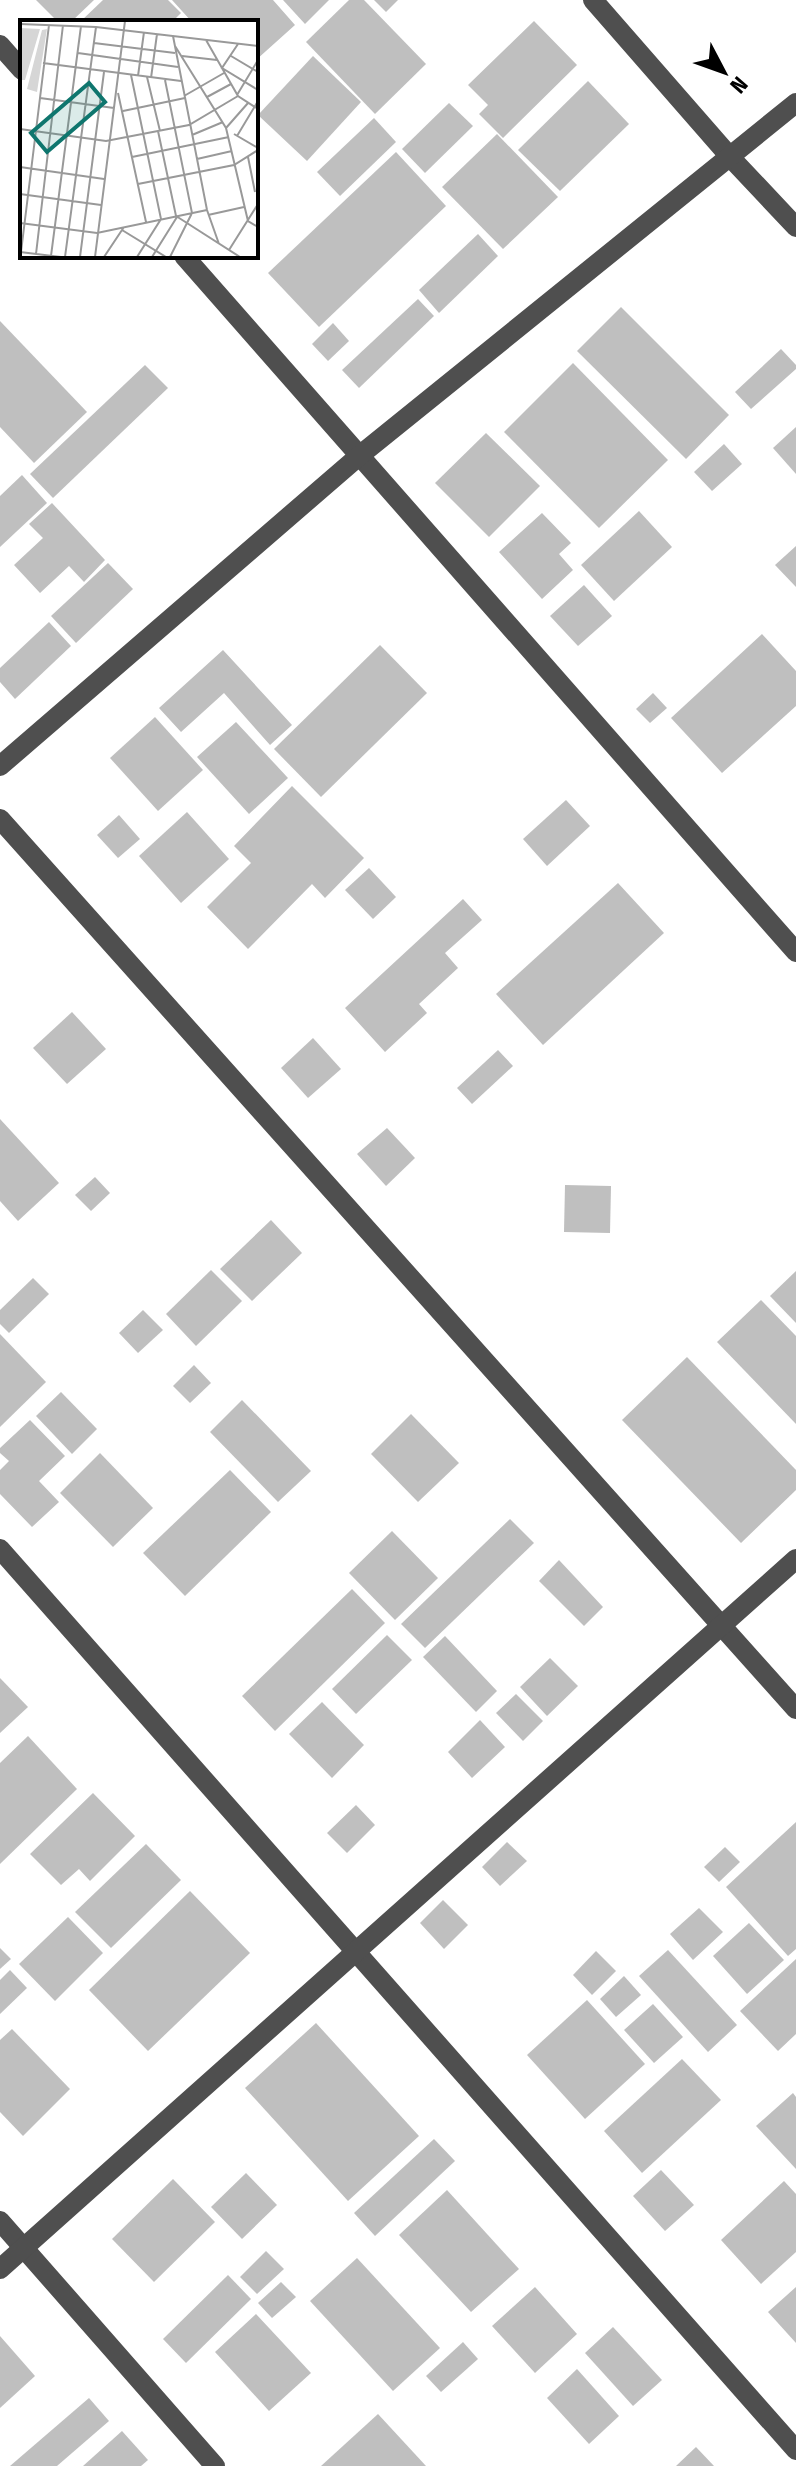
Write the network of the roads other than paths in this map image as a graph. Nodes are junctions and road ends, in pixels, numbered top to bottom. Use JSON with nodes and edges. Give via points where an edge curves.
{"nodes":[{"id":1,"x":593,"y":0,"type":"edge"},
{"id":2,"x":0,"y":45,"type":"edge"},
{"id":3,"x":20,"y":68,"type":"edge"},
{"id":4,"x":796,"y":103,"type":"edge"},
{"id":5,"x":731,"y":158,"type":"junction"},
{"id":6,"x":796,"y":227,"type":"edge"},
{"id":7,"x":186,"y":258,"type":"edge"},
{"id":8,"x":359,"y":456,"type":"junction"},
{"id":9,"x":0,"y":766,"type":"edge"},
{"id":10,"x":0,"y":819,"type":"edge"},
{"id":11,"x":796,"y":952,"type":"edge"},
{"id":12,"x":0,"y":1549,"type":"edge"},
{"id":13,"x":796,"y":1559,"type":"edge"},
{"id":14,"x":721,"y":1625,"type":"junction"},
{"id":15,"x":796,"y":1709,"type":"edge"},
{"id":16,"x":356,"y":1951,"type":"junction"},
{"id":17,"x":0,"y":2221,"type":"edge"},
{"id":18,"x":24,"y":2248,"type":"junction"},
{"id":19,"x":0,"y":2269,"type":"edge"},
{"id":20,"x":796,"y":2450,"type":"edge"},
{"id":21,"x":215,"y":2466,"type":"edge"}],
"edges":[{"from":1,"to":5,"type":"street"},
{"from":2,"to":3,"type":"street"},
{"from":4,"to":5,"type":"street"},
{"from":5,"to":6,"type":"street"},
{"from":5,"to":8,"type":"street"},
{"from":7,"to":8,"type":"street"},
{"from":8,"to":9,"type":"street"},
{"from":8,"to":11,"type":"street"},
{"from":10,"to":14,"type":"street"},
{"from":12,"to":16,"type":"street"},
{"from":13,"to":14,"type":"street"},
{"from":14,"to":15,"type":"street"},
{"from":14,"to":16,"type":"street"},
{"from":16,"to":18,"type":"street"},
{"from":16,"to":20,"type":"street"},
{"from":17,"to":18,"type":"street"},
{"from":18,"to":19,"type":"street"},
{"from":18,"to":21,"type":"street"}]}
